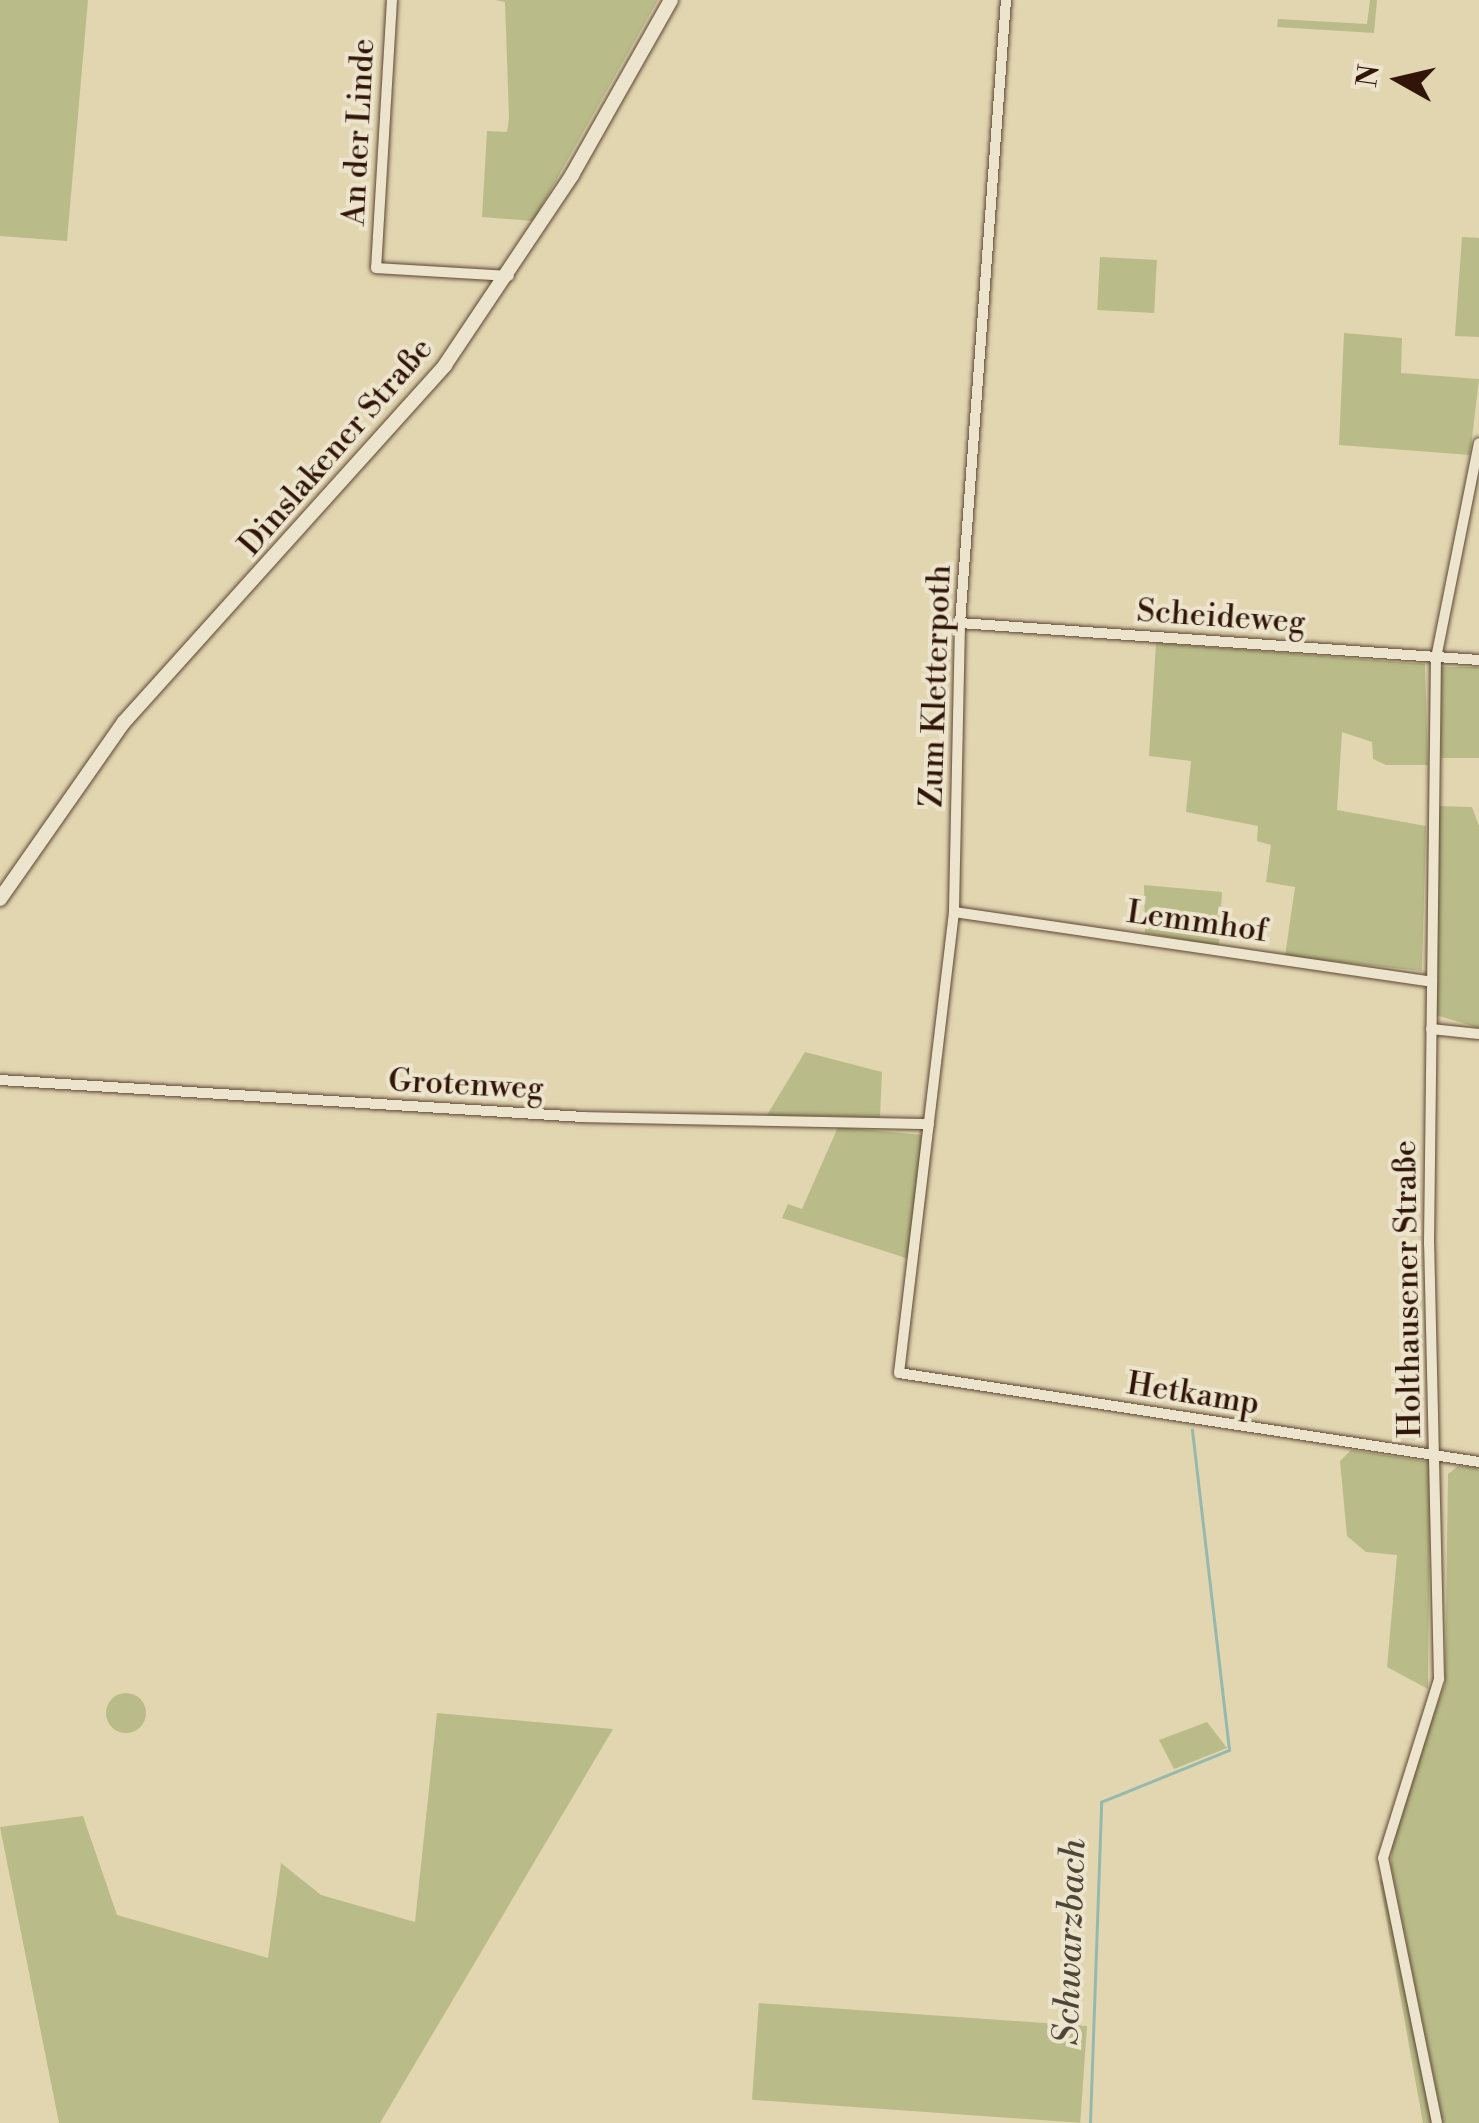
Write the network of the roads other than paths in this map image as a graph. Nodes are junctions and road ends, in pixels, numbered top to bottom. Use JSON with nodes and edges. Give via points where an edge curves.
{"nodes":[{"id":1,"x":392,"y":0,"type":"edge"},
{"id":2,"x":672,"y":0,"type":"edge"},
{"id":3,"x":1006,"y":0,"type":"edge"},
{"id":4,"x":510,"y":276,"type":"junction"},
{"id":5,"x":1479,"y":443,"type":"edge"},
{"id":6,"x":960,"y":624,"type":"junction"},
{"id":7,"x":1436,"y":658,"type":"junction"},
{"id":8,"x":1479,"y":660,"type":"edge"},
{"id":9,"x":0,"y":899,"type":"edge"},
{"id":10,"x":954,"y":912,"type":"junction"},
{"id":11,"x":1432,"y":982,"type":"junction"},
{"id":12,"x":1432,"y":1029,"type":"junction"},
{"id":13,"x":1479,"y":1034,"type":"edge"},
{"id":14,"x":0,"y":1080,"type":"edge"},
{"id":15,"x":929,"y":1124,"type":"junction"},
{"id":16,"x":899,"y":1372,"type":"joint"},
{"id":17,"x":1437,"y":1458,"type":"junction"},
{"id":18,"x":1479,"y":1462,"type":"edge"},
{"id":19,"x":1436,"y":2123,"type":"edge"}],
"edges":[{"from":1,"to":4,"type":"street","name":"An der Linde","via":[[376,268]]},
{"from":2,"to":4,"type":"main road","name":"Dinslakener Straße"},
{"from":3,"to":6,"type":"street","name":"Zum Kletterpoth"},
{"from":4,"to":9,"type":"main road","name":"Dinslakener Straße","via":[[376,451],[124,722]]},
{"from":5,"to":7,"type":"street","name":"Holthausener Straße"},
{"from":6,"to":7,"type":"street","name":"Scheideweg"},
{"from":6,"to":10,"type":"street","name":"Zum Kletterpoth"},
{"from":7,"to":8,"type":"street","name":"Scheideweg"},
{"from":7,"to":11,"type":"street","name":"Holthausener Straße"},
{"from":10,"to":11,"type":"street","name":"Lemmhof"},
{"from":10,"to":15,"type":"street","name":"Zum Kletterpoth"},
{"from":11,"to":12,"type":"street","name":"Holthausener Straße"},
{"from":12,"to":13,"type":"street"},
{"from":12,"to":17,"type":"street","name":"Holthausener Straße"},
{"from":14,"to":15,"type":"street","name":"Grotenweg","via":[[584,1117]]},
{"from":15,"to":16,"type":"street","name":"Zum Kletterpoth"},
{"from":16,"to":17,"type":"street","name":"Hetkamp"},
{"from":17,"to":18,"type":"street","name":"Hetkamp"},
{"from":17,"to":19,"type":"street","name":"Holthausener Straße","via":[[1439,1679],[1383,1858]]}]}
